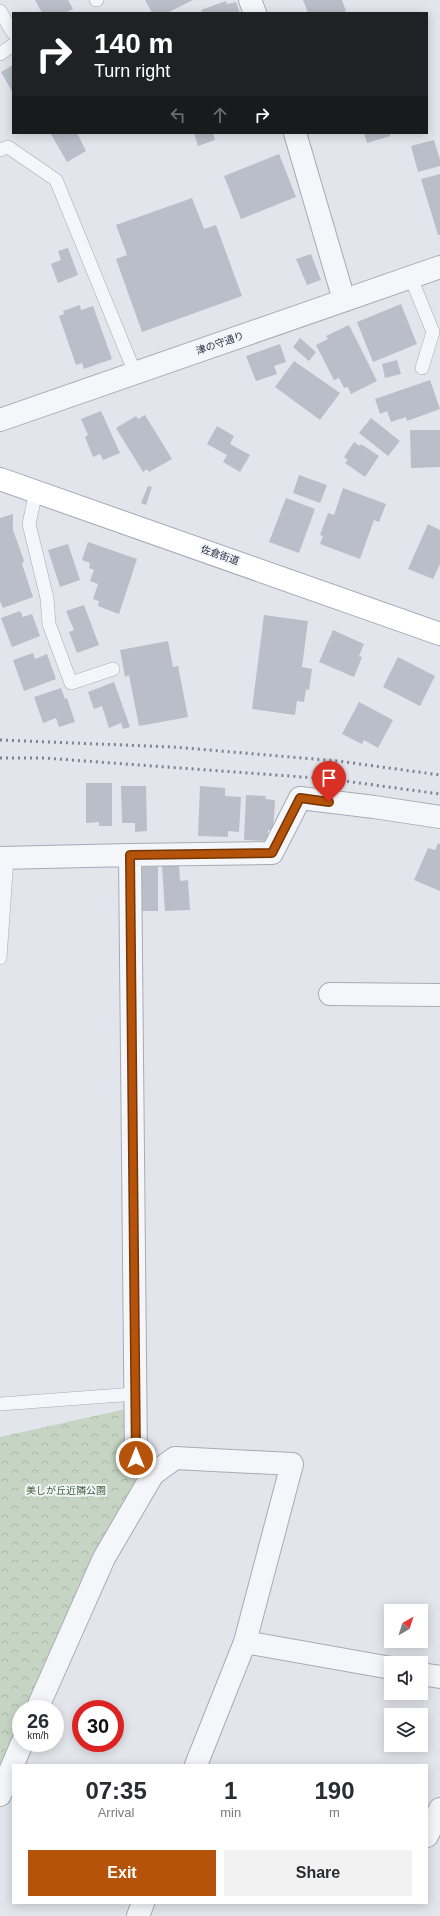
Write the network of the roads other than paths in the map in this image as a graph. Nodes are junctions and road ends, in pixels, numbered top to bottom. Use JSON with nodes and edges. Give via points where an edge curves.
{"nodes":[{"id":1,"x":250,"y":0,"type":"edge"},
{"id":2,"x":0,"y":11,"type":"edge"},
{"id":3,"x":255,"y":12,"type":"edge"},
{"id":4,"x":12,"y":31,"type":"edge"},
{"id":5,"x":12,"y":46,"type":"edge"},
{"id":6,"x":0,"y":54,"type":"edge"},
{"id":7,"x":295,"y":134,"type":"edge"},
{"id":8,"x":0,"y":150,"type":"edge"},
{"id":9,"x":440,"y":267,"type":"edge"},
{"id":10,"x":411,"y":278,"type":"junction"},
{"id":11,"x":344,"y":300,"type":"junction"},
{"id":12,"x":422,"y":368,"type":"dead end"},
{"id":13,"x":135,"y":373,"type":"junction"},
{"id":14,"x":0,"y":420,"type":"edge"},
{"id":15,"x":0,"y":478,"type":"edge"},
{"id":16,"x":36,"y":491,"type":"junction"},
{"id":17,"x":440,"y":634,"type":"edge"},
{"id":18,"x":113,"y":669,"type":"dead end"},
{"id":19,"x":440,"y":817,"type":"edge"},
{"id":20,"x":130,"y":855,"type":"junction"},
{"id":21,"x":3,"y":858,"type":"edge"},
{"id":22,"x":0,"y":958,"type":"edge"},
{"id":23,"x":330,"y":994,"type":"dead end"},
{"id":24,"x":440,"y":995,"type":"edge"},
{"id":25,"x":135,"y":1394,"type":"junction"},
{"id":26,"x":0,"y":1404,"type":"edge"},
{"id":27,"x":153,"y":1474,"type":"junction"},
{"id":28,"x":245,"y":1642,"type":"junction"},
{"id":29,"x":384,"y":1667,"type":"edge"},
{"id":30,"x":428,"y":1675,"type":"edge"},
{"id":31,"x":440,"y":1677,"type":"edge"},
{"id":32,"x":41,"y":1700,"type":"edge"},
{"id":33,"x":18,"y":1752,"type":"edge"},
{"id":34,"x":13,"y":1764,"type":"edge"},
{"id":35,"x":196,"y":1764,"type":"edge"},
{"id":36,"x":12,"y":1767,"type":"edge"},
{"id":37,"x":0,"y":1795,"type":"edge"},
{"id":38,"x":440,"y":1809,"type":"edge"},
{"id":39,"x":428,"y":1835,"type":"edge"},
{"id":40,"x":428,"y":1838,"type":"edge"},
{"id":41,"x":440,"y":1850,"type":"edge"},
{"id":42,"x":143,"y":1904,"type":"edge"},
{"id":43,"x":138,"y":1916,"type":"edge"}],
"edges":[{"from":1,"to":3,"type":"street"},
{"from":2,"to":4,"type":"lane"},
{"from":5,"to":6,"type":"lane"},
{"from":7,"to":11,"type":"street"},
{"from":8,"to":13,"type":"lane","via":[[8,147],[56,180]]},
{"from":9,"to":10,"type":"street","name":"津の守通り"},
{"from":10,"to":11,"type":"street","name":"津の守通り"},
{"from":10,"to":12,"type":"lane","via":[[433,332]]},
{"from":11,"to":13,"type":"street","name":"津の守通り"},
{"from":13,"to":14,"type":"street","name":"津の守通り"},
{"from":15,"to":16,"type":"main road","name":"佐倉街道"},
{"from":16,"to":17,"type":"main road","name":"佐倉街道"},
{"from":16,"to":18,"type":"lane","via":[[29,524],[47,598],[49,624],[71,683]]},
{"from":19,"to":20,"type":"street","via":[[300,798],[272,853]]},
{"from":20,"to":21,"type":"street"},
{"from":20,"to":25,"type":"street"},
{"from":21,"to":22,"type":"lane"},
{"from":23,"to":24,"type":"street"},
{"from":25,"to":26,"type":"lane"},
{"from":25,"to":27,"type":"street","via":[[136,1458]]},
{"from":27,"to":28,"type":"street","via":[[175,1458],[292,1464]]},
{"from":27,"to":32,"type":"street","via":[[104,1558]]},
{"from":28,"to":29,"type":"street"},
{"from":28,"to":35,"type":"street"},
{"from":30,"to":31,"type":"street"},
{"from":33,"to":34,"type":"street"},
{"from":36,"to":37,"type":"street"},
{"from":38,"to":39,"type":"street"},
{"from":40,"to":41,"type":"street"},
{"from":42,"to":43,"type":"street"}]}
